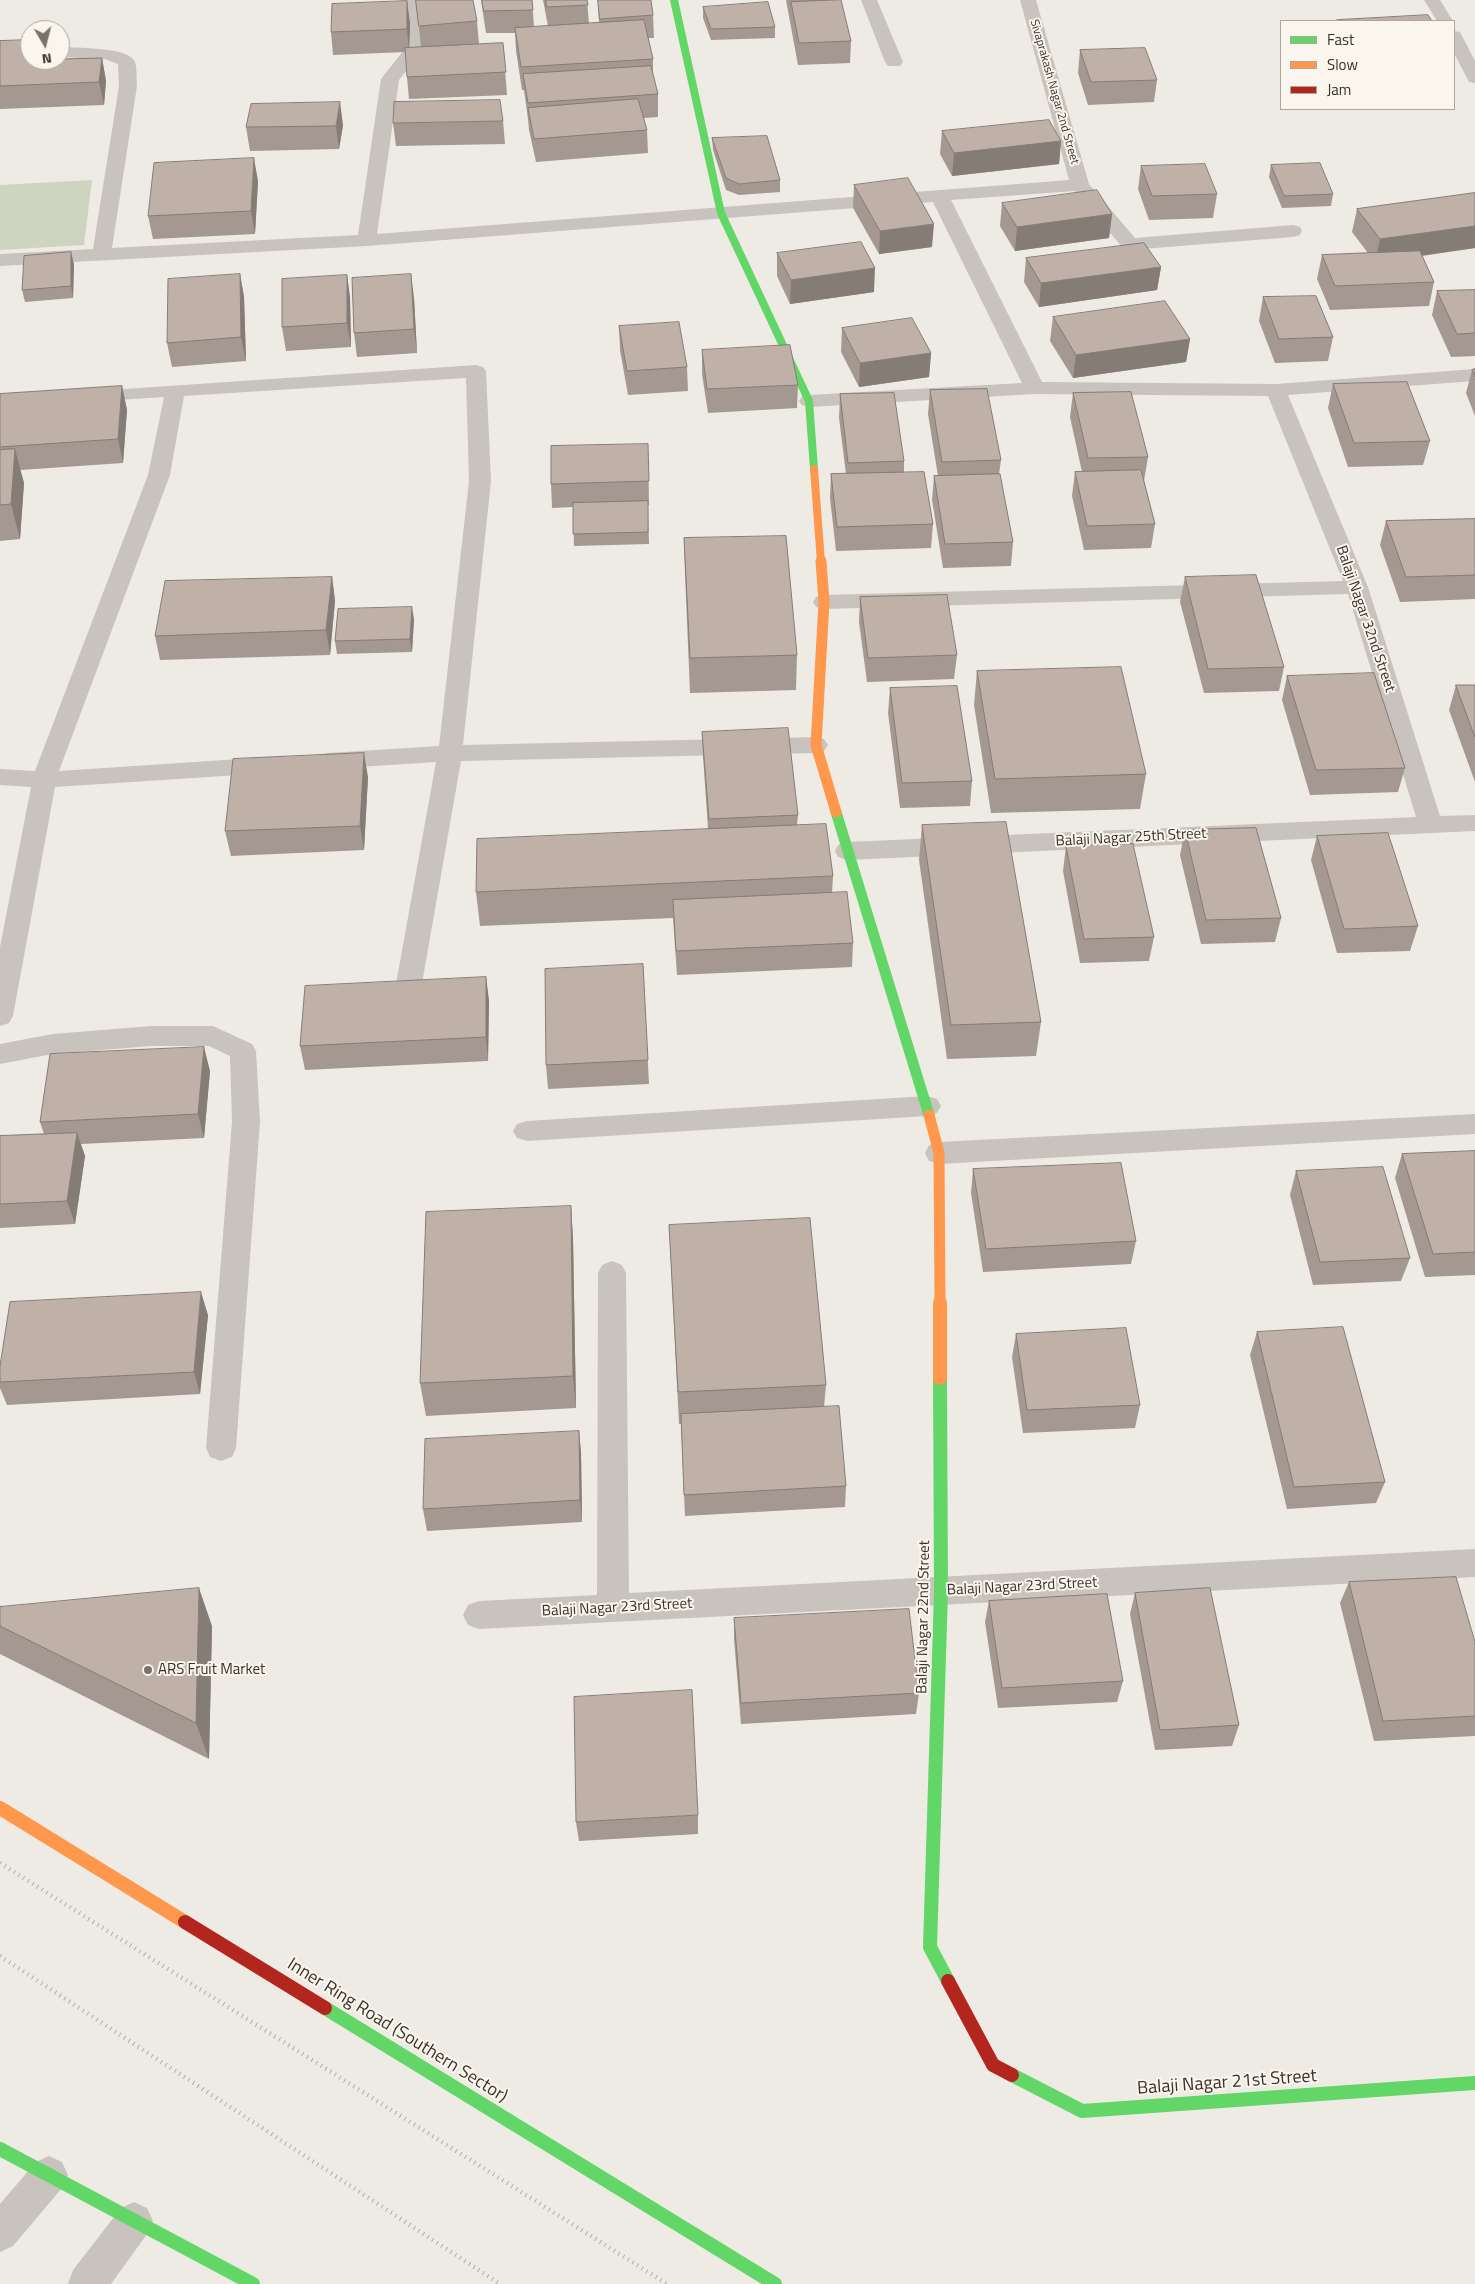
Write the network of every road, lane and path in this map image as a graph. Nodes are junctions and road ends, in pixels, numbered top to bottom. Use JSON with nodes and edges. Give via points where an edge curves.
{"nodes":[{"id":1,"x":409,"y":0,"type":"edge"},
{"id":2,"x":674,"y":0,"type":"edge"},
{"id":3,"x":869,"y":0,"type":"edge"},
{"id":4,"x":1028,"y":0,"type":"edge"},
{"id":5,"x":1432,"y":0,"type":"edge"},
{"id":6,"x":1445,"y":20,"type":"edge"},
{"id":7,"x":1455,"y":37,"type":"edge"},
{"id":8,"x":70,"y":52,"type":"edge"},
{"id":9,"x":1471,"y":61,"type":"edge"},
{"id":10,"x":894,"y":62,"type":"dead end"},
{"id":11,"x":1475,"y":78,"type":"edge"},
{"id":12,"x":1080,"y":185,"type":"junction"},
{"id":13,"x":940,"y":197,"type":"junction"},
{"id":14,"x":721,"y":213,"type":"junction"},
{"id":15,"x":1293,"y":231,"type":"dead end"},
{"id":16,"x":367,"y":240,"type":"junction"},
{"id":17,"x":102,"y":254,"type":"junction"},
{"id":18,"x":0,"y":260,"type":"edge"},
{"id":19,"x":1475,"y":374,"type":"edge"},
{"id":20,"x":1035,"y":388,"type":"junction"},
{"id":21,"x":1276,"y":390,"type":"junction"},
{"id":22,"x":176,"y":391,"type":"junction"},
{"id":23,"x":63,"y":397,"type":"edge"},
{"id":24,"x":809,"y":401,"type":"junction"},
{"id":25,"x":1357,"y":587,"type":"junction"},
{"id":26,"x":824,"y":602,"type":"junction"},
{"id":27,"x":816,"y":745,"type":"junction"},
{"id":28,"x":450,"y":753,"type":"junction"},
{"id":29,"x":0,"y":777,"type":"edge"},
{"id":30,"x":44,"y":780,"type":"junction"},
{"id":31,"x":1475,"y":823,"type":"edge"},
{"id":32,"x":1432,"y":824,"type":"junction"},
{"id":33,"x":847,"y":851,"type":"junction"},
{"id":34,"x":407,"y":994,"type":"edge"},
{"id":35,"x":0,"y":1016,"type":"edge"},
{"id":36,"x":0,"y":1054,"type":"edge"},
{"id":37,"x":928,"y":1106,"type":"junction"},
{"id":38,"x":1475,"y":1124,"type":"edge"},
{"id":39,"x":527,"y":1131,"type":"dead end"},
{"id":40,"x":939,"y":1153,"type":"junction"},
{"id":41,"x":612,"y":1273,"type":"dead end"},
{"id":42,"x":221,"y":1448,"type":"dead end"},
{"id":43,"x":1475,"y":1563,"type":"edge"},
{"id":44,"x":941,"y":1591,"type":"junction"},
{"id":45,"x":613,"y":1608,"type":"junction"},
{"id":46,"x":478,"y":1615,"type":"dead end"},
{"id":47,"x":0,"y":1808,"type":"edge"},
{"id":48,"x":993,"y":2065,"type":"joint"},
{"id":49,"x":1475,"y":2083,"type":"edge"},
{"id":50,"x":0,"y":2149,"type":"edge"},
{"id":51,"x":49,"y":2175,"type":"junction"},
{"id":52,"x":134,"y":2221,"type":"junction"},
{"id":53,"x":0,"y":2233,"type":"edge"},
{"id":54,"x":86,"y":2284,"type":"edge"},
{"id":55,"x":253,"y":2284,"type":"edge"},
{"id":56,"x":775,"y":2284,"type":"edge"}],
"edges":[{"from":1,"to":16,"type":"street","via":[[414,51],[390,79]]},
{"from":2,"to":14,"type":"street"},
{"from":3,"to":10,"type":"street"},
{"from":4,"to":12,"type":"street","name":"Sivaprakash Nagar 2nd Street"},
{"from":5,"to":6,"type":"street"},
{"from":7,"to":9,"type":"street"},
{"from":8,"to":17,"type":"street","via":[[106,54],[126,61],[128,86]]},
{"from":9,"to":11,"type":"street"},
{"from":12,"to":13,"type":"street"},
{"from":12,"to":15,"type":"street","via":[[1130,244]]},
{"from":13,"to":14,"type":"street"},
{"from":13,"to":20,"type":"street"},
{"from":14,"to":16,"type":"street"},
{"from":14,"to":24,"type":"street"},
{"from":16,"to":17,"type":"street"},
{"from":17,"to":18,"type":"street"},
{"from":19,"to":21,"type":"street"},
{"from":20,"to":21,"type":"street"},
{"from":20,"to":24,"type":"street"},
{"from":21,"to":25,"type":"street","name":"Balaji Nagar 32nd Street"},
{"from":22,"to":23,"type":"street"},
{"from":22,"to":28,"type":"street","via":[[476,370],[480,480]]},
{"from":22,"to":30,"type":"street","via":[[159,475]]},
{"from":24,"to":26,"type":"street","name":"Balaji Nagar 22nd Street"},
{"from":25,"to":26,"type":"street"},
{"from":25,"to":32,"type":"street","name":"Balaji Nagar 32nd Street"},
{"from":26,"to":27,"type":"street","name":"Balaji Nagar 22nd Street"},
{"from":27,"to":28,"type":"street"},
{"from":27,"to":33,"type":"street","name":"Balaji Nagar 22nd Street"},
{"from":28,"to":30,"type":"street"},
{"from":28,"to":34,"type":"street"},
{"from":29,"to":30,"type":"street"},
{"from":30,"to":35,"type":"street"},
{"from":31,"to":32,"type":"street","name":"Balaji Nagar 25th Street"},
{"from":32,"to":33,"type":"street","name":"Balaji Nagar 25th Street"},
{"from":33,"to":37,"type":"street","name":"Balaji Nagar 22nd Street"},
{"from":36,"to":42,"type":"street","via":[[53,1044],[151,1036],[213,1036],[243,1051],[246,1122]]},
{"from":37,"to":39,"type":"street"},
{"from":37,"to":40,"type":"street","name":"Balaji Nagar 22nd Street"},
{"from":38,"to":40,"type":"street"},
{"from":40,"to":44,"type":"street","name":"Balaji Nagar 22nd Street"},
{"from":41,"to":45,"type":"street"},
{"from":43,"to":44,"type":"street","name":"Balaji Nagar 23rd Street"},
{"from":44,"to":45,"type":"street","name":"Balaji Nagar 23rd Street"},
{"from":44,"to":48,"type":"street","name":"Balaji Nagar 22nd Street","via":[[930,1948]]},
{"from":45,"to":46,"type":"street","name":"Balaji Nagar 23rd Street"},
{"from":47,"to":56,"type":"street","name":"Inner Ring Road (Southern Sector)"},
{"from":48,"to":49,"type":"street","name":"Balaji Nagar 21st Street","via":[[1082,2111]]},
{"from":50,"to":51,"type":"street"},
{"from":51,"to":52,"type":"street"},
{"from":51,"to":53,"type":"street"},
{"from":52,"to":54,"type":"street"},
{"from":52,"to":55,"type":"street"}]}
